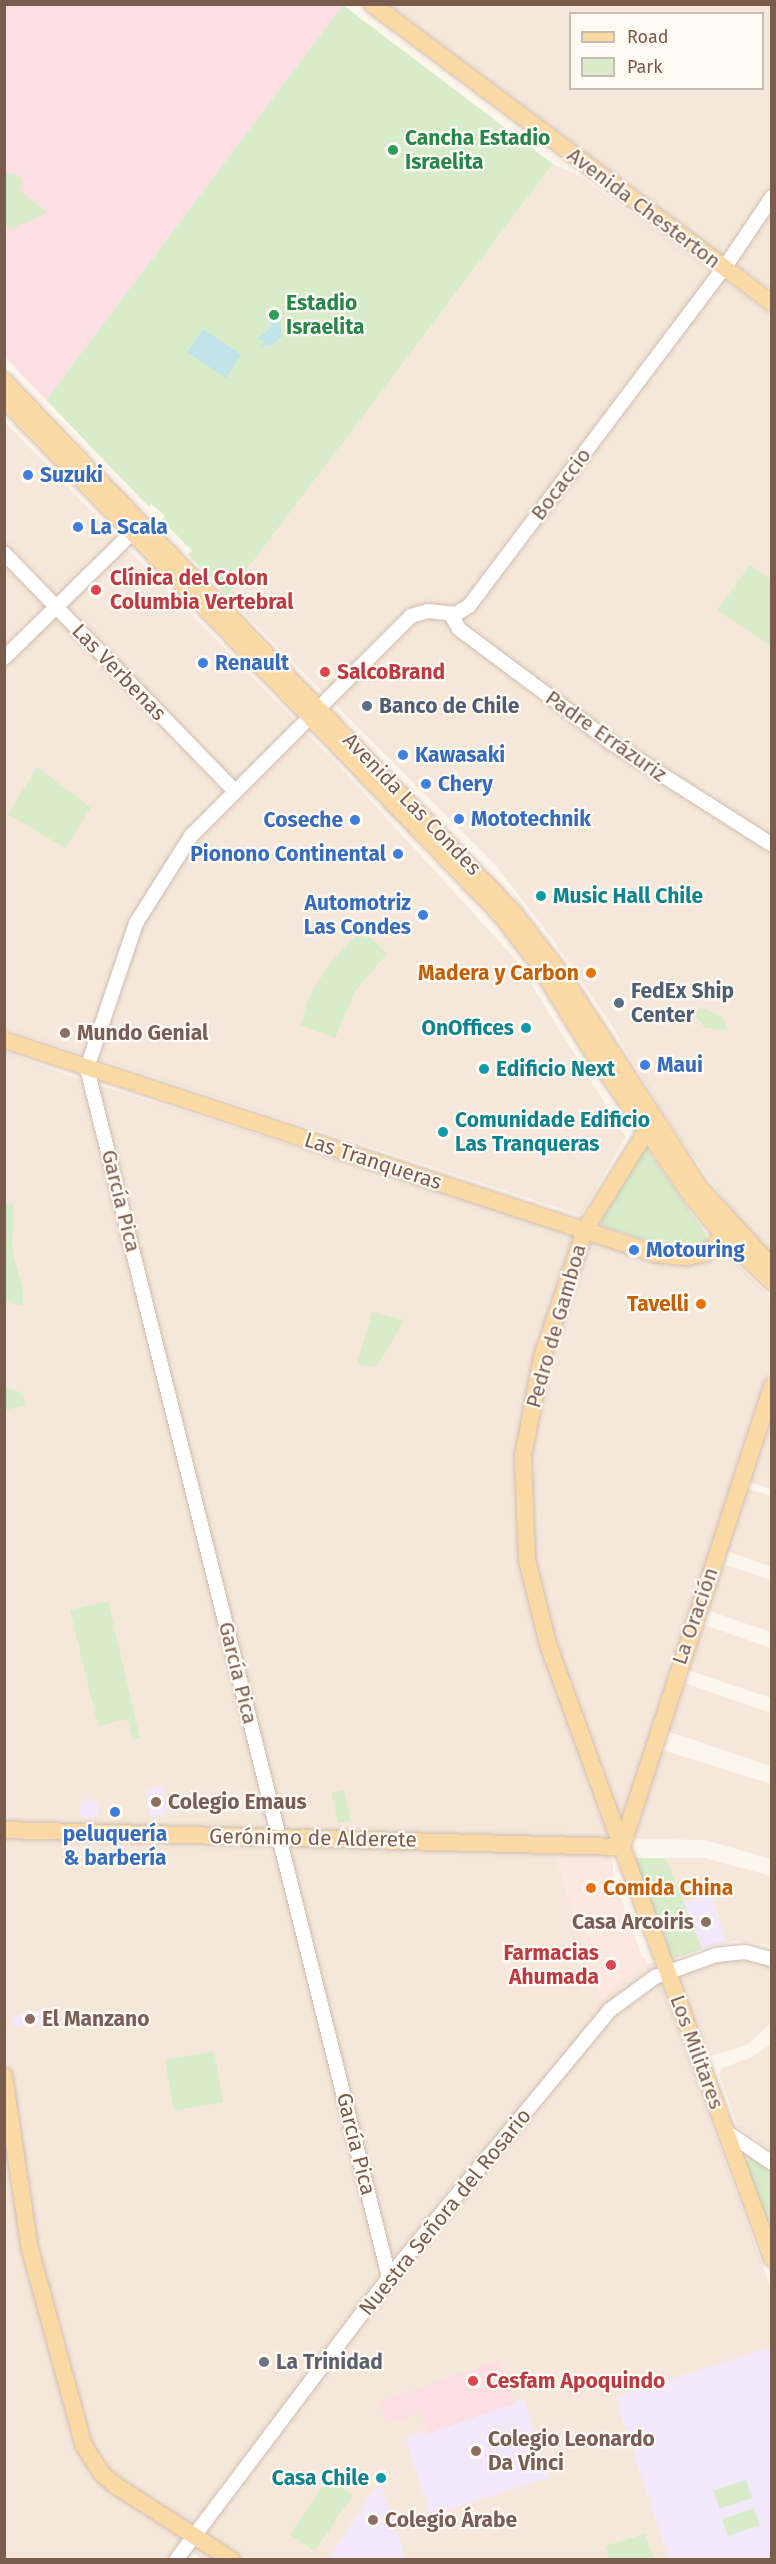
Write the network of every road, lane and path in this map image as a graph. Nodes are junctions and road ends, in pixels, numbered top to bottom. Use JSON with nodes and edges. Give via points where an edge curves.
{"nodes":[{"id":1,"x":372,"y":4,"type":"edge"},
{"id":2,"x":771,"y":197,"type":"edge"},
{"id":3,"x":724,"y":267,"type":"junction"},
{"id":4,"x":771,"y":303,"type":"edge"},
{"id":5,"x":4,"y":381,"type":"edge"},
{"id":6,"x":4,"y":399,"type":"edge"},
{"id":7,"x":137,"y":527,"type":"junction"},
{"id":8,"x":4,"y":553,"type":"edge"},
{"id":9,"x":55,"y":606,"type":"junction"},
{"id":10,"x":451,"y":615,"type":"junction"},
{"id":11,"x":4,"y":658,"type":"edge"},
{"id":12,"x":315,"y":712,"type":"junction"},
{"id":13,"x":234,"y":790,"type":"junction"},
{"id":14,"x":771,"y":845,"type":"edge"},
{"id":15,"x":4,"y":1040,"type":"edge"},
{"id":16,"x":87,"y":1068,"type":"junction"},
{"id":17,"x":647,"y":1130,"type":"junction"},
{"id":18,"x":725,"y":1229,"type":"junction"},
{"id":19,"x":585,"y":1230,"type":"junction"},
{"id":20,"x":771,"y":1267,"type":"edge"},
{"id":21,"x":771,"y":1282,"type":"edge"},
{"id":22,"x":771,"y":1386,"type":"edge"},
{"id":23,"x":4,"y":1830,"type":"edge"},
{"id":24,"x":279,"y":1837,"type":"junction"},
{"id":25,"x":622,"y":1847,"type":"junction"},
{"id":26,"x":771,"y":1959,"type":"edge"},
{"id":27,"x":668,"y":1972,"type":"junction"},
{"id":28,"x":4,"y":2076,"type":"edge"},
{"id":29,"x":725,"y":2131,"type":"junction"},
{"id":30,"x":771,"y":2163,"type":"edge"},
{"id":31,"x":771,"y":2258,"type":"edge"},
{"id":32,"x":389,"y":2277,"type":"junction"},
{"id":33,"x":195,"y":2535,"type":"junction"},
{"id":34,"x":176,"y":2559,"type":"edge"},
{"id":35,"x":232,"y":2559,"type":"edge"}],
"edges":[{"from":1,"to":3,"type":"main road","name":"Avenida Chesterton"},
{"from":2,"to":3,"type":"street","name":"Bocaccio"},
{"from":3,"to":4,"type":"main road","name":"Avenida Chesterton"},
{"from":3,"to":10,"type":"street","name":"Bocaccio","via":[[469,606]]},
{"from":5,"to":7,"type":"main road","name":"Avenida Las Condes"},
{"from":6,"to":7,"type":"main road","name":"Avenida Las Condes"},
{"from":7,"to":9,"type":"street"},
{"from":7,"to":12,"type":"main road","name":"Avenida Las Condes"},
{"from":8,"to":9,"type":"street","name":"Las Verbenas"},
{"from":9,"to":11,"type":"street"},
{"from":9,"to":13,"type":"street","name":"Las Verbenas"},
{"from":10,"to":12,"type":"street","via":[[428,611],[411,616]]},
{"from":10,"to":14,"type":"street","name":"Padre Errázuriz","via":[[459,628],[609,741]]},
{"from":12,"to":13,"type":"street"},
{"from":12,"to":17,"type":"main road","name":"Avenida Las Condes","via":[[519,937]]},
{"from":12,"to":18,"type":"main road","name":"Avenida Las Condes","via":[[479,874],[530,932]]},
{"from":13,"to":16,"type":"street","via":[[177,853],[145,905],[122,958]]},
{"from":15,"to":16,"type":"main road","name":"Las Tranqueras"},
{"from":16,"to":19,"type":"main road","name":"Las Tranqueras"},
{"from":16,"to":24,"type":"street","name":"García Pica"},
{"from":17,"to":18,"type":"main road","name":"Avenida Las Condes"},
{"from":17,"to":19,"type":"main road","name":"Pedro de Gamboa"},
{"from":18,"to":19,"type":"main road","name":"Las Tranqueras","via":[[715,1247],[687,1257],[656,1254]]},
{"from":18,"to":20,"type":"main road","name":"Avenida Las Condes"},
{"from":18,"to":21,"type":"main road","name":"Avenida Las Condes"},
{"from":19,"to":25,"type":"main road","name":"Pedro de Gamboa","via":[[533,1395],[523,1464],[524,1528],[540,1622]]},
{"from":22,"to":25,"type":"main road","name":"La Oración"},
{"from":23,"to":24,"type":"main road","name":"Gerónimo de Alderete"},
{"from":24,"to":25,"type":"main road","name":"Gerónimo de Alderete"},
{"from":24,"to":32,"type":"street","name":"García Pica"},
{"from":25,"to":27,"type":"main road","name":"Los Militares"},
{"from":26,"to":27,"type":"street","name":"Nuestra Señora del Rosario","via":[[729,1952]]},
{"from":27,"to":29,"type":"main road","name":"Los Militares"},
{"from":27,"to":32,"type":"street","name":"Nuestra Señora del Rosario","via":[[640,1985],[610,2010]]},
{"from":28,"to":33,"type":"main road","via":[[30,2249],[80,2438],[106,2479]]},
{"from":29,"to":30,"type":"street"},
{"from":29,"to":31,"type":"main road","name":"Los Militares"},
{"from":32,"to":33,"type":"street","name":"Nuestra Señora del Rosario"},
{"from":33,"to":34,"type":"street","name":"Nuestra Señora del Rosario"},
{"from":33,"to":35,"type":"main road"}]}
